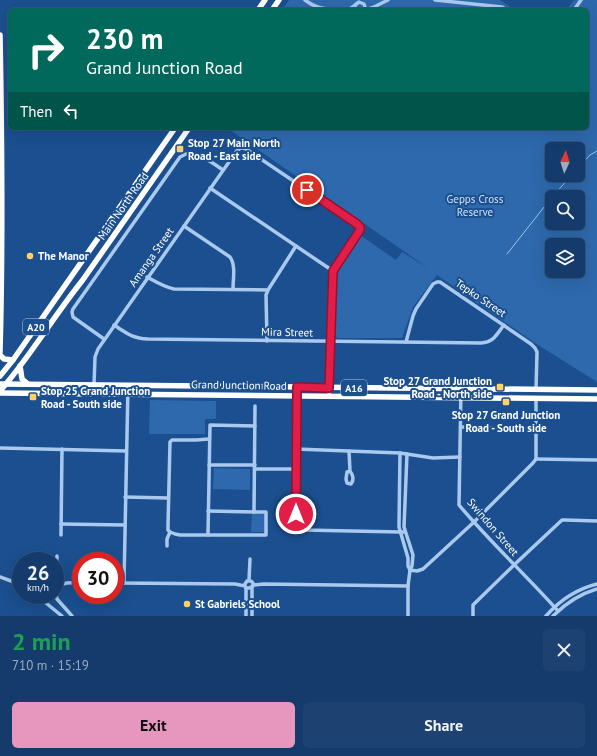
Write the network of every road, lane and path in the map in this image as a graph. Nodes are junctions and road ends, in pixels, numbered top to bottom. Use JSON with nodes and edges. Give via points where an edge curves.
{"nodes":[{"id":1,"x":305,"y":0,"type":"edge"},
{"id":2,"x":388,"y":0,"type":"edge"},
{"id":3,"x":435,"y":0,"type":"edge"},
{"id":4,"x":320,"y":8,"type":"edge"},
{"id":5,"x":354,"y":8,"type":"edge"},
{"id":6,"x":365,"y":8,"type":"edge"},
{"id":7,"x":370,"y":8,"type":"edge"},
{"id":8,"x":504,"y":8,"type":"edge"},
{"id":9,"x":0,"y":35,"type":"edge"},
{"id":10,"x":174,"y":130,"type":"edge"},
{"id":11,"x":189,"y":130,"type":"edge"},
{"id":12,"x":1,"y":140,"type":"edge"},
{"id":13,"x":223,"y":170,"type":"junction"},
{"id":14,"x":210,"y":188,"type":"junction"},
{"id":15,"x":184,"y":226,"type":"junction"},
{"id":16,"x":296,"y":246,"type":"junction"},
{"id":17,"x":333,"y":271,"type":"junction"},
{"id":18,"x":148,"y":277,"type":"junction"},
{"id":19,"x":1,"y":280,"type":"edge"},
{"id":20,"x":233,"y":289,"type":"junction"},
{"id":21,"x":268,"y":290,"type":"junction"},
{"id":22,"x":57,"y":298,"type":"junction"},
{"id":23,"x":65,"y":303,"type":"junction"},
{"id":24,"x":114,"y":325,"type":"junction"},
{"id":25,"x":504,"y":325,"type":"junction"},
{"id":26,"x":104,"y":339,"type":"junction"},
{"id":27,"x":267,"y":340,"type":"junction"},
{"id":28,"x":331,"y":341,"type":"junction"},
{"id":29,"x":406,"y":342,"type":"junction"},
{"id":30,"x":0,"y":352,"type":"edge"},
{"id":31,"x":0,"y":355,"type":"edge"},
{"id":32,"x":13,"y":360,"type":"junction"},
{"id":33,"x":20,"y":366,"type":"junction"},
{"id":34,"x":0,"y":376,"type":"edge"},
{"id":35,"x":3,"y":384,"type":"edge"},
{"id":36,"x":29,"y":384,"type":"junction"},
{"id":37,"x":94,"y":385,"type":"junction"},
{"id":38,"x":128,"y":386,"type":"junction"},
{"id":39,"x":297,"y":387,"type":"junction"},
{"id":40,"x":329,"y":388,"type":"junction"},
{"id":41,"x":461,"y":389,"type":"junction"},
{"id":42,"x":536,"y":390,"type":"junction"},
{"id":43,"x":597,"y":390,"type":"edge"},
{"id":44,"x":0,"y":392,"type":"edge"},
{"id":45,"x":88,"y":394,"type":"junction"},
{"id":46,"x":101,"y":394,"type":"junction"},
{"id":47,"x":128,"y":394,"type":"junction"},
{"id":48,"x":297,"y":396,"type":"junction"},
{"id":49,"x":329,"y":396,"type":"junction"},
{"id":50,"x":461,"y":397,"type":"junction"},
{"id":51,"x":536,"y":398,"type":"junction"},
{"id":52,"x":597,"y":399,"type":"edge"},
{"id":53,"x":256,"y":406,"type":"dead end"},
{"id":54,"x":255,"y":426,"type":"junction"},
{"id":55,"x":461,"y":427,"type":"junction"},
{"id":56,"x":535,"y":429,"type":"junction"},
{"id":57,"x":209,"y":439,"type":"junction"},
{"id":58,"x":0,"y":448,"type":"edge"},
{"id":59,"x":62,"y":449,"type":"junction"},
{"id":60,"x":296,"y":449,"type":"junction"},
{"id":61,"x":126,"y":451,"type":"junction"},
{"id":62,"x":349,"y":451,"type":"junction"},
{"id":63,"x":400,"y":453,"type":"junction"},
{"id":64,"x":407,"y":454,"type":"junction"},
{"id":65,"x":460,"y":457,"type":"junction"},
{"id":66,"x":536,"y":459,"type":"junction"},
{"id":67,"x":597,"y":460,"type":"edge"},
{"id":68,"x":209,"y":465,"type":"junction"},
{"id":69,"x":255,"y":467,"type":"junction"},
{"id":70,"x":296,"y":469,"type":"junction"},
{"id":71,"x":350,"y":472,"type":"dead end"},
{"id":72,"x":125,"y":497,"type":"junction"},
{"id":73,"x":168,"y":498,"type":"junction"},
{"id":74,"x":208,"y":511,"type":"junction"},
{"id":75,"x":254,"y":512,"type":"junction"},
{"id":76,"x":597,"y":520,"type":"edge"},
{"id":77,"x":474,"y":522,"type":"junction"},
{"id":78,"x":61,"y":524,"type":"junction"},
{"id":79,"x":125,"y":525,"type":"junction"},
{"id":80,"x":170,"y":532,"type":"junction"},
{"id":81,"x":400,"y":532,"type":"junction"},
{"id":82,"x":405,"y":532,"type":"junction"},
{"id":83,"x":61,"y":534,"type":"dead end"},
{"id":84,"x":208,"y":535,"type":"junction"},
{"id":85,"x":167,"y":546,"type":"dead end"},
{"id":86,"x":250,"y":559,"type":"dead end"},
{"id":87,"x":514,"y":565,"type":"junction"},
{"id":88,"x":410,"y":570,"type":"junction"},
{"id":89,"x":0,"y":578,"type":"edge"},
{"id":90,"x":12,"y":581,"type":"edge"},
{"id":91,"x":124,"y":583,"type":"joint"},
{"id":92,"x":249,"y":584,"type":"junction"},
{"id":93,"x":597,"y":584,"type":"edge"},
{"id":94,"x":408,"y":586,"type":"junction"},
{"id":95,"x":597,"y":589,"type":"edge"},
{"id":96,"x":47,"y":604,"type":"edge"},
{"id":97,"x":61,"y":604,"type":"edge"},
{"id":98,"x":554,"y":606,"type":"junction"},
{"id":99,"x":558,"y":611,"type":"junction"},
{"id":100,"x":62,"y":616,"type":"edge"},
{"id":101,"x":72,"y":616,"type":"edge"},
{"id":102,"x":246,"y":616,"type":"edge"},
{"id":103,"x":252,"y":616,"type":"edge"},
{"id":104,"x":408,"y":616,"type":"edge"},
{"id":105,"x":473,"y":616,"type":"edge"},
{"id":106,"x":546,"y":616,"type":"edge"},
{"id":107,"x":554,"y":616,"type":"edge"}],
"edges":[{"from":1,"to":4,"type":"street"},
{"from":2,"to":7,"type":"street"},
{"from":3,"to":8,"type":"street"},
{"from":5,"to":6,"type":"street","via":[[359,2],[363,3]]},
{"from":9,"to":12,"type":"highway"},
{"from":10,"to":22,"type":"highway","name":"Main North Road","number":"A20"},
{"from":11,"to":23,"type":"highway","name":"Main North Road","number":"A20"},
{"from":12,"to":19,"type":"highway"},
{"from":13,"to":14,"type":"street","name":"Amanga Street"},
{"from":13,"to":17,"type":"street","name":"Amanga Street","via":[[239,149],[246,149],[357,224],[360,230]]},
{"from":13,"to":26,"type":"street","via":[[201,157],[186,154],[180,157],[166,176],[72,312],[73,317]]},
{"from":14,"to":15,"type":"street","name":"Amanga Street"},
{"from":14,"to":16,"type":"street"},
{"from":15,"to":18,"type":"street","name":"Amanga Street"},
{"from":15,"to":20,"type":"street","via":[[230,257],[233,267]]},
{"from":16,"to":17,"type":"street"},
{"from":16,"to":21,"type":"street"},
{"from":17,"to":28,"type":"street"},
{"from":18,"to":20,"type":"street","via":[[160,285],[174,289]]},
{"from":18,"to":24,"type":"street","name":"Amanga Street"},
{"from":19,"to":30,"type":"highway"},
{"from":20,"to":21,"type":"street"},
{"from":21,"to":27,"type":"street"},
{"from":22,"to":23,"type":"highway"},
{"from":22,"to":32,"type":"highway","name":"Main North Road","number":"A20"},
{"from":23,"to":33,"type":"highway","name":"Main North Road","number":"A20"},
{"from":24,"to":26,"type":"street","name":"Amanga Street"},
{"from":24,"to":27,"type":"street","name":"Mira Street","via":[[137,338]]},
{"from":25,"to":29,"type":"street","name":"Mira Street","via":[[493,339],[487,342]]},
{"from":25,"to":29,"type":"street","name":"Tepko Street","via":[[437,282],[416,309]]},
{"from":25,"to":42,"type":"street","name":"Tepko Street","via":[[535,348]]},
{"from":26,"to":37,"type":"street","name":"Amanga Street","via":[[95,357]]},
{"from":27,"to":28,"type":"street","name":"Mira Street"},
{"from":28,"to":29,"type":"street","name":"Mira Street"},
{"from":28,"to":40,"type":"street"},
{"from":31,"to":32,"type":"highway","via":[[4,359]]},
{"from":32,"to":34,"type":"highway","name":"Main North Road","number":"A20"},
{"from":33,"to":35,"type":"highway","name":"Main North Road","number":"A20"},
{"from":33,"to":36,"type":"highway","via":[[22,379]]},
{"from":35,"to":36,"type":"highway","name":"Grand Junction Road","number":"A16"},
{"from":35,"to":44,"type":"highway","name":"Main North Road","number":"A20"},
{"from":36,"to":37,"type":"highway","name":"Grand Junction Road","number":"A16"},
{"from":37,"to":38,"type":"highway","name":"Grand Junction Road","number":"A16"},
{"from":37,"to":45,"type":"highway"},
{"from":37,"to":46,"type":"highway"},
{"from":38,"to":39,"type":"highway","name":"Grand Junction Road","number":"A16"},
{"from":38,"to":47,"type":"street"},
{"from":39,"to":40,"type":"highway","name":"Grand Junction Road","number":"A16"},
{"from":39,"to":48,"type":"street"},
{"from":40,"to":41,"type":"highway","name":"Grand Junction Road","number":"A16"},
{"from":40,"to":49,"type":"street"},
{"from":41,"to":42,"type":"highway","name":"Grand Junction Road","number":"A16"},
{"from":41,"to":50,"type":"street","name":"Swindon Street"},
{"from":42,"to":43,"type":"highway","name":"Grand Junction Road","number":"A16"},
{"from":44,"to":45,"type":"highway","name":"Grand Junction Road","number":"A16"},
{"from":45,"to":46,"type":"highway","name":"Grand Junction Road","number":"A16"},
{"from":46,"to":47,"type":"highway","name":"Grand Junction Road","number":"A16"},
{"from":47,"to":48,"type":"highway","name":"Grand Junction Road","number":"A16"},
{"from":47,"to":61,"type":"street"},
{"from":48,"to":49,"type":"highway","name":"Grand Junction Road","number":"A16"},
{"from":48,"to":60,"type":"street"},
{"from":49,"to":50,"type":"highway","name":"Grand Junction Road","number":"A16"},
{"from":50,"to":51,"type":"highway","name":"Grand Junction Road","number":"A16"},
{"from":50,"to":55,"type":"street","name":"Swindon Street"},
{"from":51,"to":52,"type":"highway","name":"Grand Junction Road","number":"A16"},
{"from":51,"to":56,"type":"street"},
{"from":53,"to":54,"type":"street"},
{"from":54,"to":57,"type":"street","via":[[210,425]]},
{"from":54,"to":69,"type":"street"},
{"from":55,"to":56,"type":"street"},
{"from":55,"to":65,"type":"street","name":"Swindon Street"},
{"from":56,"to":66,"type":"street"},
{"from":57,"to":68,"type":"street"},
{"from":57,"to":73,"type":"street","via":[[170,442]]},
{"from":58,"to":59,"type":"street"},
{"from":59,"to":61,"type":"street"},
{"from":59,"to":78,"type":"street"},
{"from":60,"to":62,"type":"street"},
{"from":60,"to":70,"type":"street"},
{"from":61,"to":72,"type":"street"},
{"from":62,"to":63,"type":"street"},
{"from":62,"to":71,"type":"street"},
{"from":63,"to":64,"type":"street"},
{"from":63,"to":81,"type":"street"},
{"from":64,"to":65,"type":"street","via":[[432,458]]},
{"from":64,"to":82,"type":"street"},
{"from":65,"to":77,"type":"street","name":"Swindon Street","via":[[459,505]]},
{"from":66,"to":67,"type":"street"},
{"from":66,"to":77,"type":"street"},
{"from":68,"to":69,"type":"street"},
{"from":68,"to":74,"type":"street"},
{"from":69,"to":70,"type":"street"},
{"from":69,"to":75,"type":"street"},
{"from":70,"to":81,"type":"street","via":[[296,529]]},
{"from":72,"to":73,"type":"street"},
{"from":72,"to":79,"type":"street"},
{"from":73,"to":80,"type":"street"},
{"from":74,"to":75,"type":"street"},
{"from":74,"to":84,"type":"street"},
{"from":75,"to":84,"type":"street","via":[[266,512],[266,535]]},
{"from":76,"to":87,"type":"street","via":[[562,520]]},
{"from":77,"to":87,"type":"street","name":"Swindon Street"},
{"from":77,"to":88,"type":"street","via":[[423,569]]},
{"from":78,"to":79,"type":"street"},
{"from":78,"to":83,"type":"street"},
{"from":79,"to":91,"type":"street"},
{"from":80,"to":84,"type":"street","via":[[180,535]]},
{"from":80,"to":85,"type":"street"},
{"from":81,"to":82,"type":"street"},
{"from":81,"to":88,"type":"street"},
{"from":82,"to":88,"type":"street","via":[[413,555]]},
{"from":86,"to":92,"type":"street"},
{"from":87,"to":98,"type":"street","name":"Swindon Street"},
{"from":87,"to":105,"type":"street","via":[[473,605]]},
{"from":88,"to":94,"type":"street"},
{"from":89,"to":90,"type":"street"},
{"from":91,"to":92,"type":"street"},
{"from":92,"to":94,"type":"street"},
{"from":92,"to":102,"type":"street"},
{"from":92,"to":103,"type":"street"},
{"from":93,"to":98,"type":"street","via":[[571,594]]},
{"from":94,"to":104,"type":"street"},
{"from":95,"to":99,"type":"street","via":[[573,599]]},
{"from":96,"to":100,"type":"street"},
{"from":97,"to":101,"type":"street"},
{"from":98,"to":99,"type":"street","name":"Swindon Street"},
{"from":98,"to":106,"type":"street"},
{"from":99,"to":107,"type":"street"}]}
